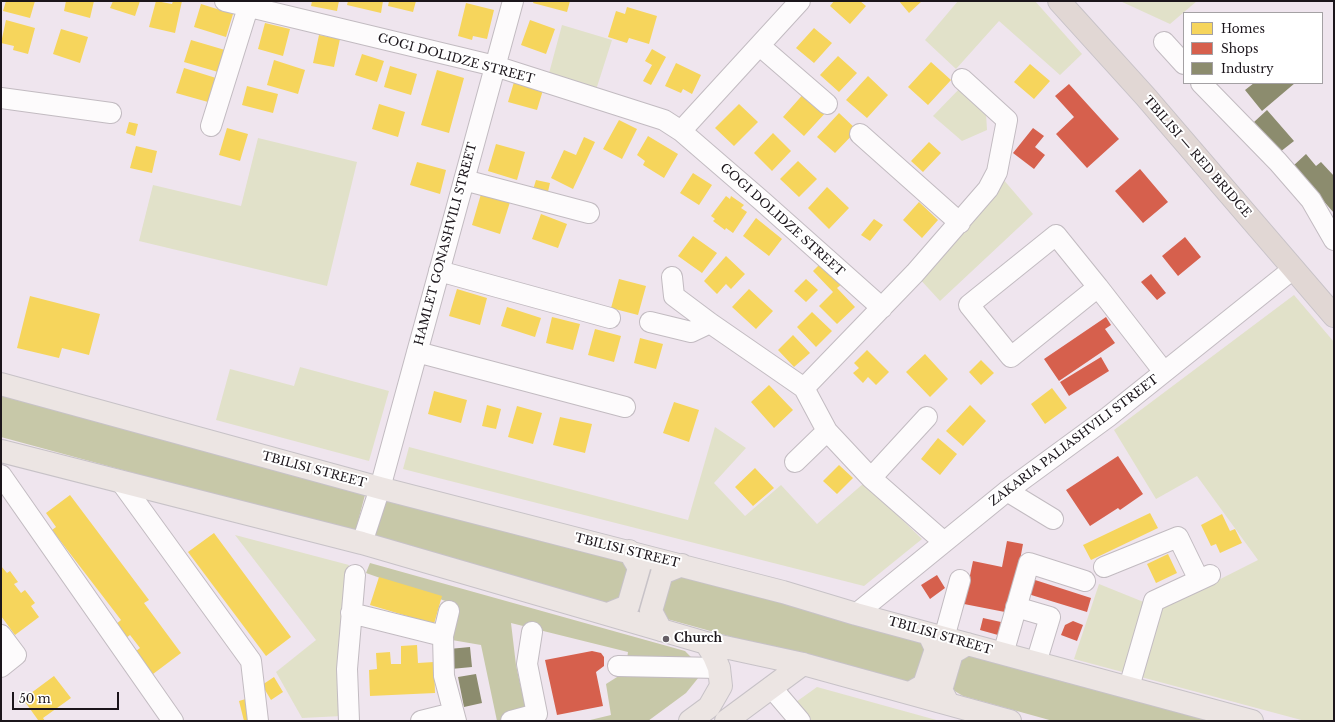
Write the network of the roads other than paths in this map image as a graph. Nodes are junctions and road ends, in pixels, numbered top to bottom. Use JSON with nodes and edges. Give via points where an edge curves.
{"nodes":[{"id":1,"x":225,"y":1,"type":"edge"},
{"id":2,"x":513,"y":1,"type":"edge"},
{"id":3,"x":800,"y":1,"type":"edge"},
{"id":4,"x":1059,"y":1,"type":"edge"},
{"id":5,"x":250,"y":4,"type":"edge"},
{"id":6,"x":1164,"y":42,"type":"dead end"},
{"id":7,"x":760,"y":46,"type":"junction"},
{"id":8,"x":1183,"y":63,"type":"edge"},
{"id":9,"x":495,"y":66,"type":"junction"},
{"id":10,"x":962,"y":79,"type":"dead end"},
{"id":11,"x":1203,"y":84,"type":"edge"},
{"id":12,"x":1,"y":98,"type":"edge"},
{"id":13,"x":827,"y":104,"type":"dead end"},
{"id":14,"x":111,"y":113,"type":"dead end"},
{"id":15,"x":211,"y":126,"type":"dead end"},
{"id":16,"x":681,"y":131,"type":"junction"},
{"id":17,"x":860,"y":134,"type":"dead end"},
{"id":18,"x":464,"y":180,"type":"junction"},
{"id":19,"x":589,"y":213,"type":"dead end"},
{"id":20,"x":960,"y":223,"type":"junction"},
{"id":21,"x":1334,"y":240,"type":"edge"},
{"id":22,"x":1293,"y":269,"type":"junction"},
{"id":23,"x":439,"y":271,"type":"junction"},
{"id":24,"x":672,"y":277,"type":"dead end"},
{"id":25,"x":1098,"y":287,"type":"junction"},
{"id":26,"x":882,"y":308,"type":"junction"},
{"id":27,"x":1334,"y":316,"type":"edge"},
{"id":28,"x":610,"y":318,"type":"dead end"},
{"id":29,"x":650,"y":322,"type":"dead end"},
{"id":30,"x":710,"y":323,"type":"junction"},
{"id":31,"x":417,"y":352,"type":"junction"},
{"id":32,"x":1164,"y":372,"type":"junction"},
{"id":33,"x":1,"y":384,"type":"edge"},
{"id":34,"x":804,"y":388,"type":"junction"},
{"id":35,"x":625,"y":407,"type":"dead end"},
{"id":36,"x":927,"y":417,"type":"dead end"},
{"id":37,"x":827,"y":431,"type":"junction"},
{"id":38,"x":1,"y":451,"type":"edge"},
{"id":39,"x":794,"y":462,"type":"dead end"},
{"id":40,"x":1,"y":475,"type":"edge"},
{"id":41,"x":871,"y":478,"type":"junction"},
{"id":42,"x":121,"y":482,"type":"junction"},
{"id":43,"x":380,"y":488,"type":"junction"},
{"id":44,"x":1007,"y":491,"type":"junction"},
{"id":45,"x":1053,"y":519,"type":"dead end"},
{"id":46,"x":944,"y":542,"type":"junction"},
{"id":47,"x":362,"y":544,"type":"junction"},
{"id":48,"x":629,"y":551,"type":"junction"},
{"id":49,"x":682,"y":565,"type":"junction"},
{"id":50,"x":1104,"y":567,"type":"dead end"},
{"id":51,"x":355,"y":575,"type":"dead end"},
{"id":52,"x":960,"y":580,"type":"dead end"},
{"id":53,"x":1085,"y":581,"type":"dead end"},
{"id":54,"x":1016,"y":608,"type":"junction"},
{"id":55,"x":449,"y":611,"type":"dead end"},
{"id":56,"x":351,"y":613,"type":"junction"},
{"id":57,"x":608,"y":614,"type":"junction"},
{"id":58,"x":856,"y":614,"type":"junction"},
{"id":59,"x":661,"y":630,"type":"junction"},
{"id":60,"x":532,"y":632,"type":"dead end"},
{"id":61,"x":1,"y":635,"type":"edge"},
{"id":62,"x":443,"y":636,"type":"junction"},
{"id":63,"x":937,"y":636,"type":"junction"},
{"id":64,"x":706,"y":643,"type":"junction"},
{"id":65,"x":967,"y":644,"type":"junction"},
{"id":66,"x":1003,"y":654,"type":"junction"},
{"id":67,"x":1036,"y":662,"type":"junction"},
{"id":68,"x":802,"y":664,"type":"junction"},
{"id":69,"x":618,"y":666,"type":"dead end"},
{"id":70,"x":1,"y":667,"type":"edge"},
{"id":71,"x":719,"y":668,"type":"junction"},
{"id":72,"x":772,"y":687,"type":"junction"},
{"id":73,"x":1129,"y":687,"type":"junction"},
{"id":74,"x":910,"y":693,"type":"junction"},
{"id":75,"x":948,"y":703,"type":"junction"},
{"id":76,"x":455,"y":717,"type":"edge"},
{"id":77,"x":173,"y":721,"type":"edge"},
{"id":78,"x":258,"y":721,"type":"edge"},
{"id":79,"x":348,"y":721,"type":"edge"},
{"id":80,"x":421,"y":721,"type":"edge"},
{"id":81,"x":511,"y":721,"type":"edge"},
{"id":82,"x":690,"y":721,"type":"edge"},
{"id":83,"x":726,"y":721,"type":"edge"},
{"id":84,"x":800,"y":721,"type":"edge"},
{"id":85,"x":1010,"y":721,"type":"edge"},
{"id":86,"x":1252,"y":721,"type":"edge"}],
"edges":[{"from":1,"to":5,"type":"street","name":"GOGI DOLIDZE STREET"},
{"from":2,"to":9,"type":"street","name":"HAMLET GONASHVILI STREET"},
{"from":3,"to":7,"type":"street"},
{"from":4,"to":22,"type":"highway","name":"TBILISI — RED BRIDGE","via":[[1145,96]]},
{"from":5,"to":9,"type":"street","name":"GOGI DOLIDZE STREET"},
{"from":5,"to":15,"type":"street"},
{"from":6,"to":8,"type":"street"},
{"from":7,"to":13,"type":"street"},
{"from":7,"to":16,"type":"street"},
{"from":9,"to":16,"type":"street","name":"GOGI DOLIDZE STREET","via":[[664,120]]},
{"from":9,"to":18,"type":"street","name":"HAMLET GONASHVILI STREET"},
{"from":10,"to":20,"type":"street","via":[[1007,120],[997,172],[988,189]]},
{"from":11,"to":21,"type":"street","via":[[1311,200]]},
{"from":12,"to":14,"type":"street"},
{"from":16,"to":26,"type":"street","name":"GOGI DOLIDZE STREET"},
{"from":17,"to":20,"type":"street"},
{"from":18,"to":19,"type":"street"},
{"from":18,"to":23,"type":"street","name":"HAMLET GONASHVILI STREET"},
{"from":20,"to":26,"type":"street"},
{"from":22,"to":27,"type":"highway","name":"TBILISI — RED BRIDGE"},
{"from":22,"to":32,"type":"street","name":"ZAKARIA PALIASHVILI STREET"},
{"from":23,"to":28,"type":"street"},
{"from":23,"to":31,"type":"street","name":"HAMLET GONASHVILI STREET"},
{"from":24,"to":30,"type":"street","via":[[674,296]]},
{"from":25,"to":25,"type":"street","via":[[1011,357],[969,305],[1056,235]]},
{"from":25,"to":32,"type":"street"},
{"from":26,"to":34,"type":"street"},
{"from":29,"to":30,"type":"street","via":[[691,332]]},
{"from":30,"to":34,"type":"street"},
{"from":31,"to":35,"type":"street"},
{"from":31,"to":43,"type":"street","name":"HAMLET GONASHVILI STREET"},
{"from":32,"to":44,"type":"street","name":"ZAKARIA PALIASHVILI STREET","via":[[1108,417]]},
{"from":33,"to":43,"type":"main road","name":"TBILISI STREET"},
{"from":34,"to":37,"type":"street"},
{"from":36,"to":41,"type":"street"},
{"from":37,"to":39,"type":"street"},
{"from":37,"to":41,"type":"street"},
{"from":38,"to":42,"type":"main road"},
{"from":40,"to":77,"type":"street"},
{"from":41,"to":46,"type":"street"},
{"from":42,"to":47,"type":"main road"},
{"from":42,"to":78,"type":"street","via":[[252,661]]},
{"from":43,"to":47,"type":"street","name":"HAMLET GONASHVILI STREET"},
{"from":43,"to":48,"type":"main road","name":"TBILISI STREET"},
{"from":44,"to":45,"type":"street"},
{"from":44,"to":46,"type":"street","name":"ZAKARIA PALIASHVILI STREET"},
{"from":46,"to":58,"type":"street","name":"ZAKARIA PALIASHVILI STREET"},
{"from":47,"to":57,"type":"main road"},
{"from":48,"to":49,"type":"main road","name":"TBILISI STREET"},
{"from":48,"to":57,"type":"main road","via":[[639,568],[628,606]]},
{"from":49,"to":58,"type":"main road","name":"TBILISI STREET"},
{"from":49,"to":59,"type":"main road","via":[[662,573],[651,611]]},
{"from":50,"to":73,"type":"street","via":[[1178,537],[1204,577],[1154,600]]},
{"from":51,"to":56,"type":"street"},
{"from":52,"to":63,"type":"street"},
{"from":53,"to":54,"type":"street","via":[[1029,563]]},
{"from":54,"to":66,"type":"street"},
{"from":54,"to":67,"type":"street","via":[[1050,617]]},
{"from":55,"to":62,"type":"street"},
{"from":56,"to":62,"type":"street"},
{"from":56,"to":79,"type":"street","via":[[347,669]]},
{"from":57,"to":59,"type":"main road"},
{"from":58,"to":63,"type":"main road","name":"TBILISI STREET"},
{"from":59,"to":64,"type":"main road"},
{"from":60,"to":81,"type":"street","via":[[527,664],[537,714]]},
{"from":61,"to":70,"type":"street","via":[[16,655]]},
{"from":62,"to":76,"type":"street","via":[[444,676]]},
{"from":63,"to":65,"type":"main road","name":"TBILISI STREET"},
{"from":63,"to":74,"type":"main road","via":[[936,649],[924,685]]},
{"from":64,"to":68,"type":"main road"},
{"from":64,"to":71,"type":"main road"},
{"from":65,"to":66,"type":"main road","name":"TBILISI STREET"},
{"from":65,"to":75,"type":"main road","via":[[952,653],[941,690]]},
{"from":66,"to":67,"type":"main road","name":"TBILISI STREET"},
{"from":67,"to":73,"type":"main road","name":"TBILISI STREET"},
{"from":68,"to":72,"type":"main road"},
{"from":68,"to":74,"type":"main road"},
{"from":69,"to":71,"type":"street"},
{"from":71,"to":82,"type":"main road","via":[[721,686],[709,707]]},
{"from":72,"to":83,"type":"main road"},
{"from":72,"to":84,"type":"street"},
{"from":73,"to":86,"type":"main road","name":"TBILISI STREET"},
{"from":74,"to":75,"type":"main road"},
{"from":75,"to":85,"type":"main road"},
{"from":76,"to":80,"type":"street"}]}
